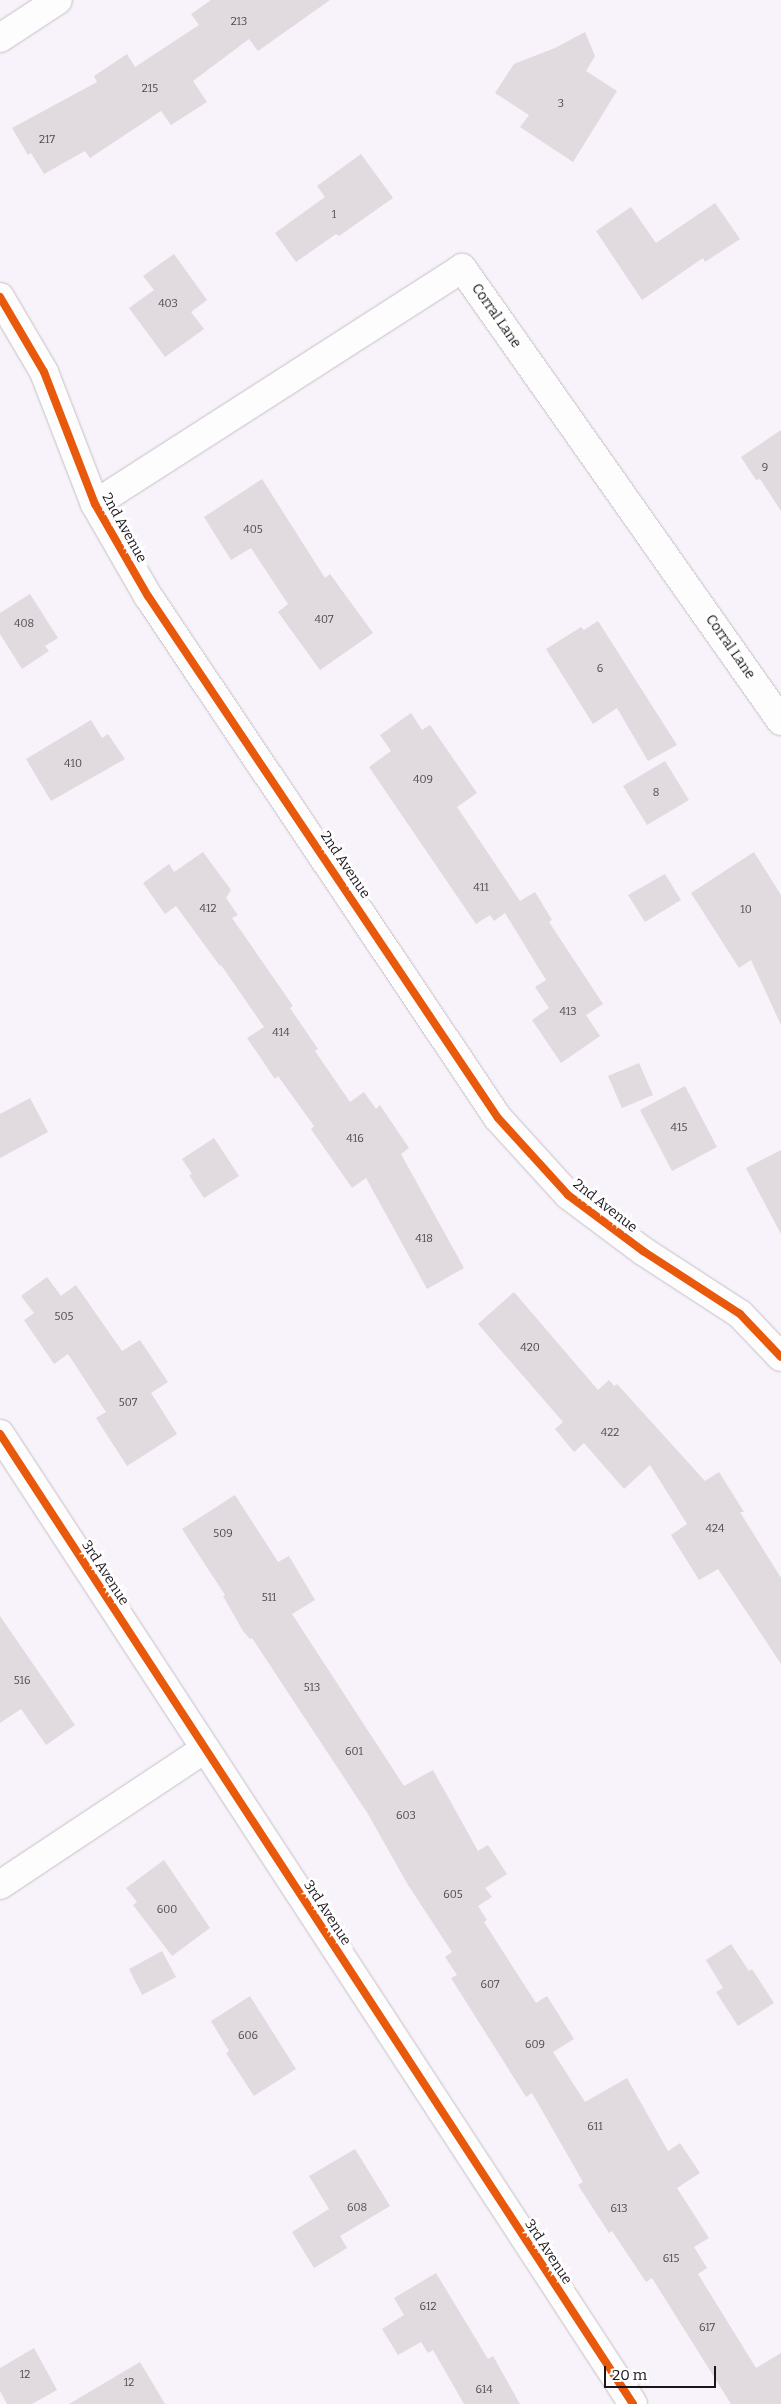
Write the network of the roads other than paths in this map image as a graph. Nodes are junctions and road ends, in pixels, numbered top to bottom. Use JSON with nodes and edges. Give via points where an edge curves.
{"nodes":[{"id":1,"x":58,"y":0,"type":"edge"},
{"id":2,"x":0,"y":38,"type":"edge"},
{"id":3,"x":0,"y":297,"type":"edge"},
{"id":4,"x":95,"y":504,"type":"junction"},
{"id":5,"x":781,"y":721,"type":"edge"},
{"id":6,"x":781,"y":1357,"type":"edge"},
{"id":7,"x":0,"y":1434,"type":"edge"},
{"id":8,"x":205,"y":1749,"type":"junction"},
{"id":9,"x":0,"y":1885,"type":"edge"},
{"id":10,"x":633,"y":2404,"type":"edge"}],
"edges":[{"from":1,"to":2,"type":"street"},
{"from":3,"to":4,"type":"street","name":"2nd Avenue","via":[[44,372]]},
{"from":4,"to":5,"type":"street","name":"Corral Lane","via":[[462,268]]},
{"from":4,"to":6,"type":"street","name":"2nd Avenue","via":[[148,596],[498,1118],[568,1195],[642,1251],[740,1314]]},
{"from":7,"to":8,"type":"street","name":"3rd Avenue"},
{"from":8,"to":9,"type":"street"},
{"from":8,"to":10,"type":"street","name":"3rd Avenue"}]}
